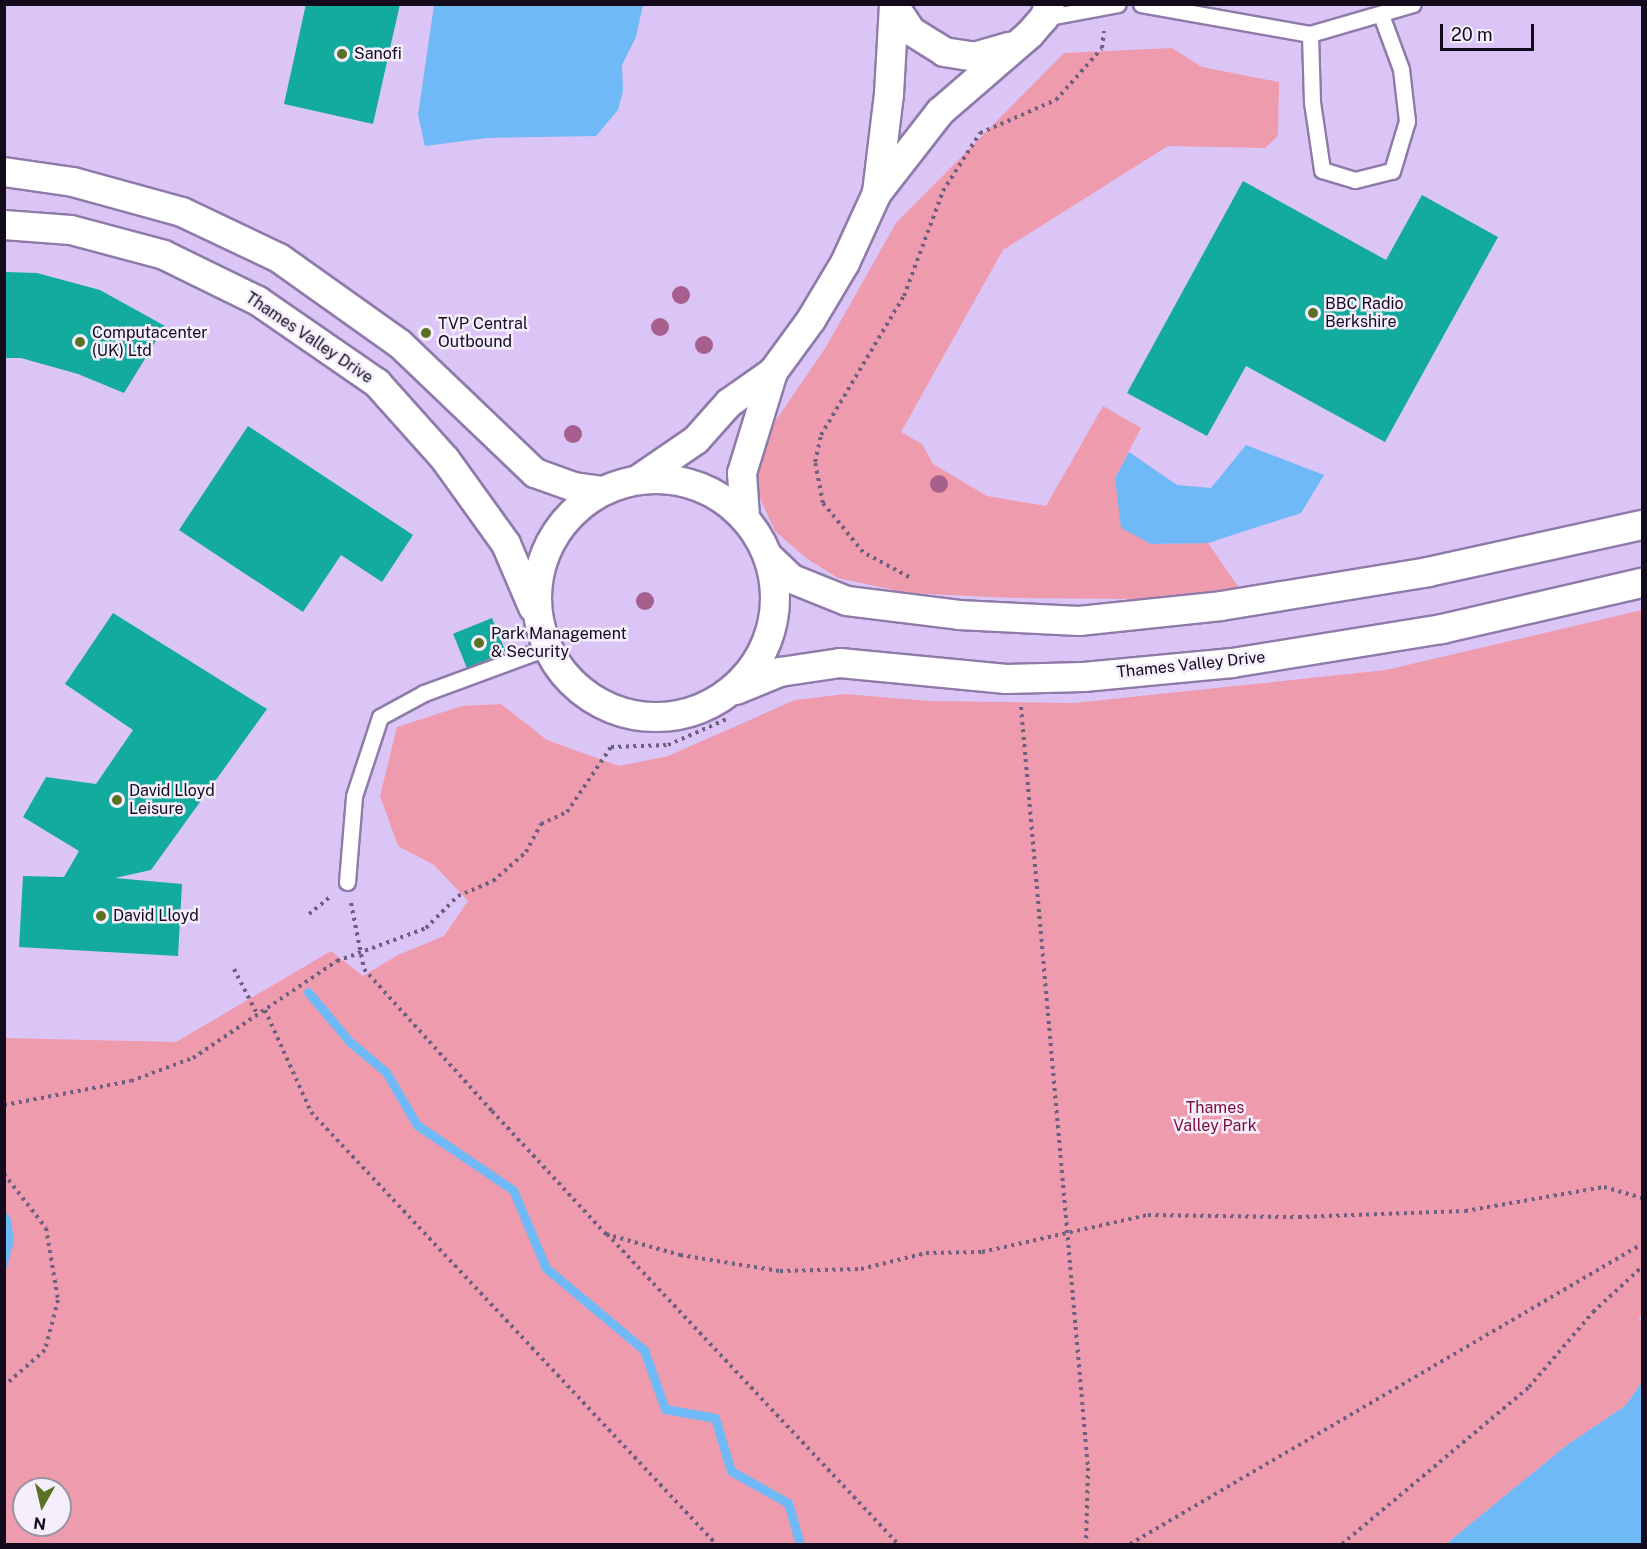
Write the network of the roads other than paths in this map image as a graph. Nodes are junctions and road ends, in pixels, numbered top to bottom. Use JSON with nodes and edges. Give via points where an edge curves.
{"nodes":[{"id":1,"x":1118,"y":4,"type":"edge"},
{"id":2,"x":1141,"y":4,"type":"edge"},
{"id":3,"x":1413,"y":4,"type":"edge"},
{"id":4,"x":894,"y":6,"type":"edge"},
{"id":5,"x":1047,"y":11,"type":"edge"},
{"id":6,"x":1381,"y":15,"type":"junction"},
{"id":7,"x":1310,"y":34,"type":"junction"},
{"id":8,"x":1012,"y":47,"type":"junction"},
{"id":9,"x":4,"y":172,"type":"edge"},
{"id":10,"x":877,"y":193,"type":"junction"},
{"id":11,"x":4,"y":225,"type":"edge"},
{"id":12,"x":773,"y":372,"type":"junction"},
{"id":13,"x":639,"y":479,"type":"junction"},
{"id":14,"x":602,"y":491,"type":"junction"},
{"id":15,"x":745,"y":517,"type":"junction"},
{"id":16,"x":1642,"y":525,"type":"edge"},
{"id":17,"x":770,"y":558,"type":"junction"},
{"id":18,"x":1642,"y":582,"type":"edge"},
{"id":19,"x":537,"y":617,"type":"junction"},
{"id":20,"x":549,"y":647,"type":"junction"},
{"id":21,"x":735,"y":703,"type":"junction"},
{"id":22,"x":347,"y":882,"type":"road end"}],
"edges":[{"from":1,"to":5,"type":"lane"},
{"from":2,"to":7,"type":"lane"},
{"from":3,"to":6,"type":"lane"},
{"from":4,"to":8,"type":"street","via":[[911,31],[944,52],[974,57]]},
{"from":4,"to":10,"type":"street"},
{"from":5,"to":8,"type":"street"},
{"from":6,"to":7,"type":"lane"},
{"from":6,"to":7,"type":"lane","via":[[1401,69],[1407,121],[1392,171],[1355,180],[1322,170],[1312,102]]},
{"from":8,"to":10,"type":"street","via":[[940,112]]},
{"from":9,"to":14,"type":"street","via":[[73,182],[182,212],[279,258],[400,344],[535,473],[574,487]]},
{"from":10,"to":12,"type":"street","via":[[845,263],[811,320]]},
{"from":11,"to":19,"type":"street","name":"Thames Valley Drive","via":[[71,230],[164,255],[258,302],[377,383],[445,459],[506,544]]},
{"from":12,"to":13,"type":"street","via":[[729,403],[696,440]]},
{"from":12,"to":15,"type":"street","via":[[742,473]]},
{"from":13,"to":14,"type":"street"},
{"from":13,"to":15,"type":"street","via":[[681,481],[707,490]]},
{"from":14,"to":19,"type":"street","via":[[571,514],[548,546],[538,575]]},
{"from":15,"to":17,"type":"street"},
{"from":16,"to":17,"type":"street","via":[[1417,574],[1221,606],[1079,621],[959,615],[847,601],[792,579]]},
{"from":17,"to":21,"type":"street","via":[[777,595],[765,652]]},
{"from":18,"to":21,"type":"street","name":"Thames Valley Drive","via":[[1442,629],[1232,663],[1084,677],[1006,679],[840,663],[780,672]]},
{"from":19,"to":20,"type":"street","name":"Thames Valley Drive"},
{"from":20,"to":21,"type":"street","name":"Thames Valley Drive","via":[[556,666],[579,691],[613,711],[658,719]]},
{"from":20,"to":22,"type":"lane","via":[[424,693],[380,717],[354,796]]}]}
